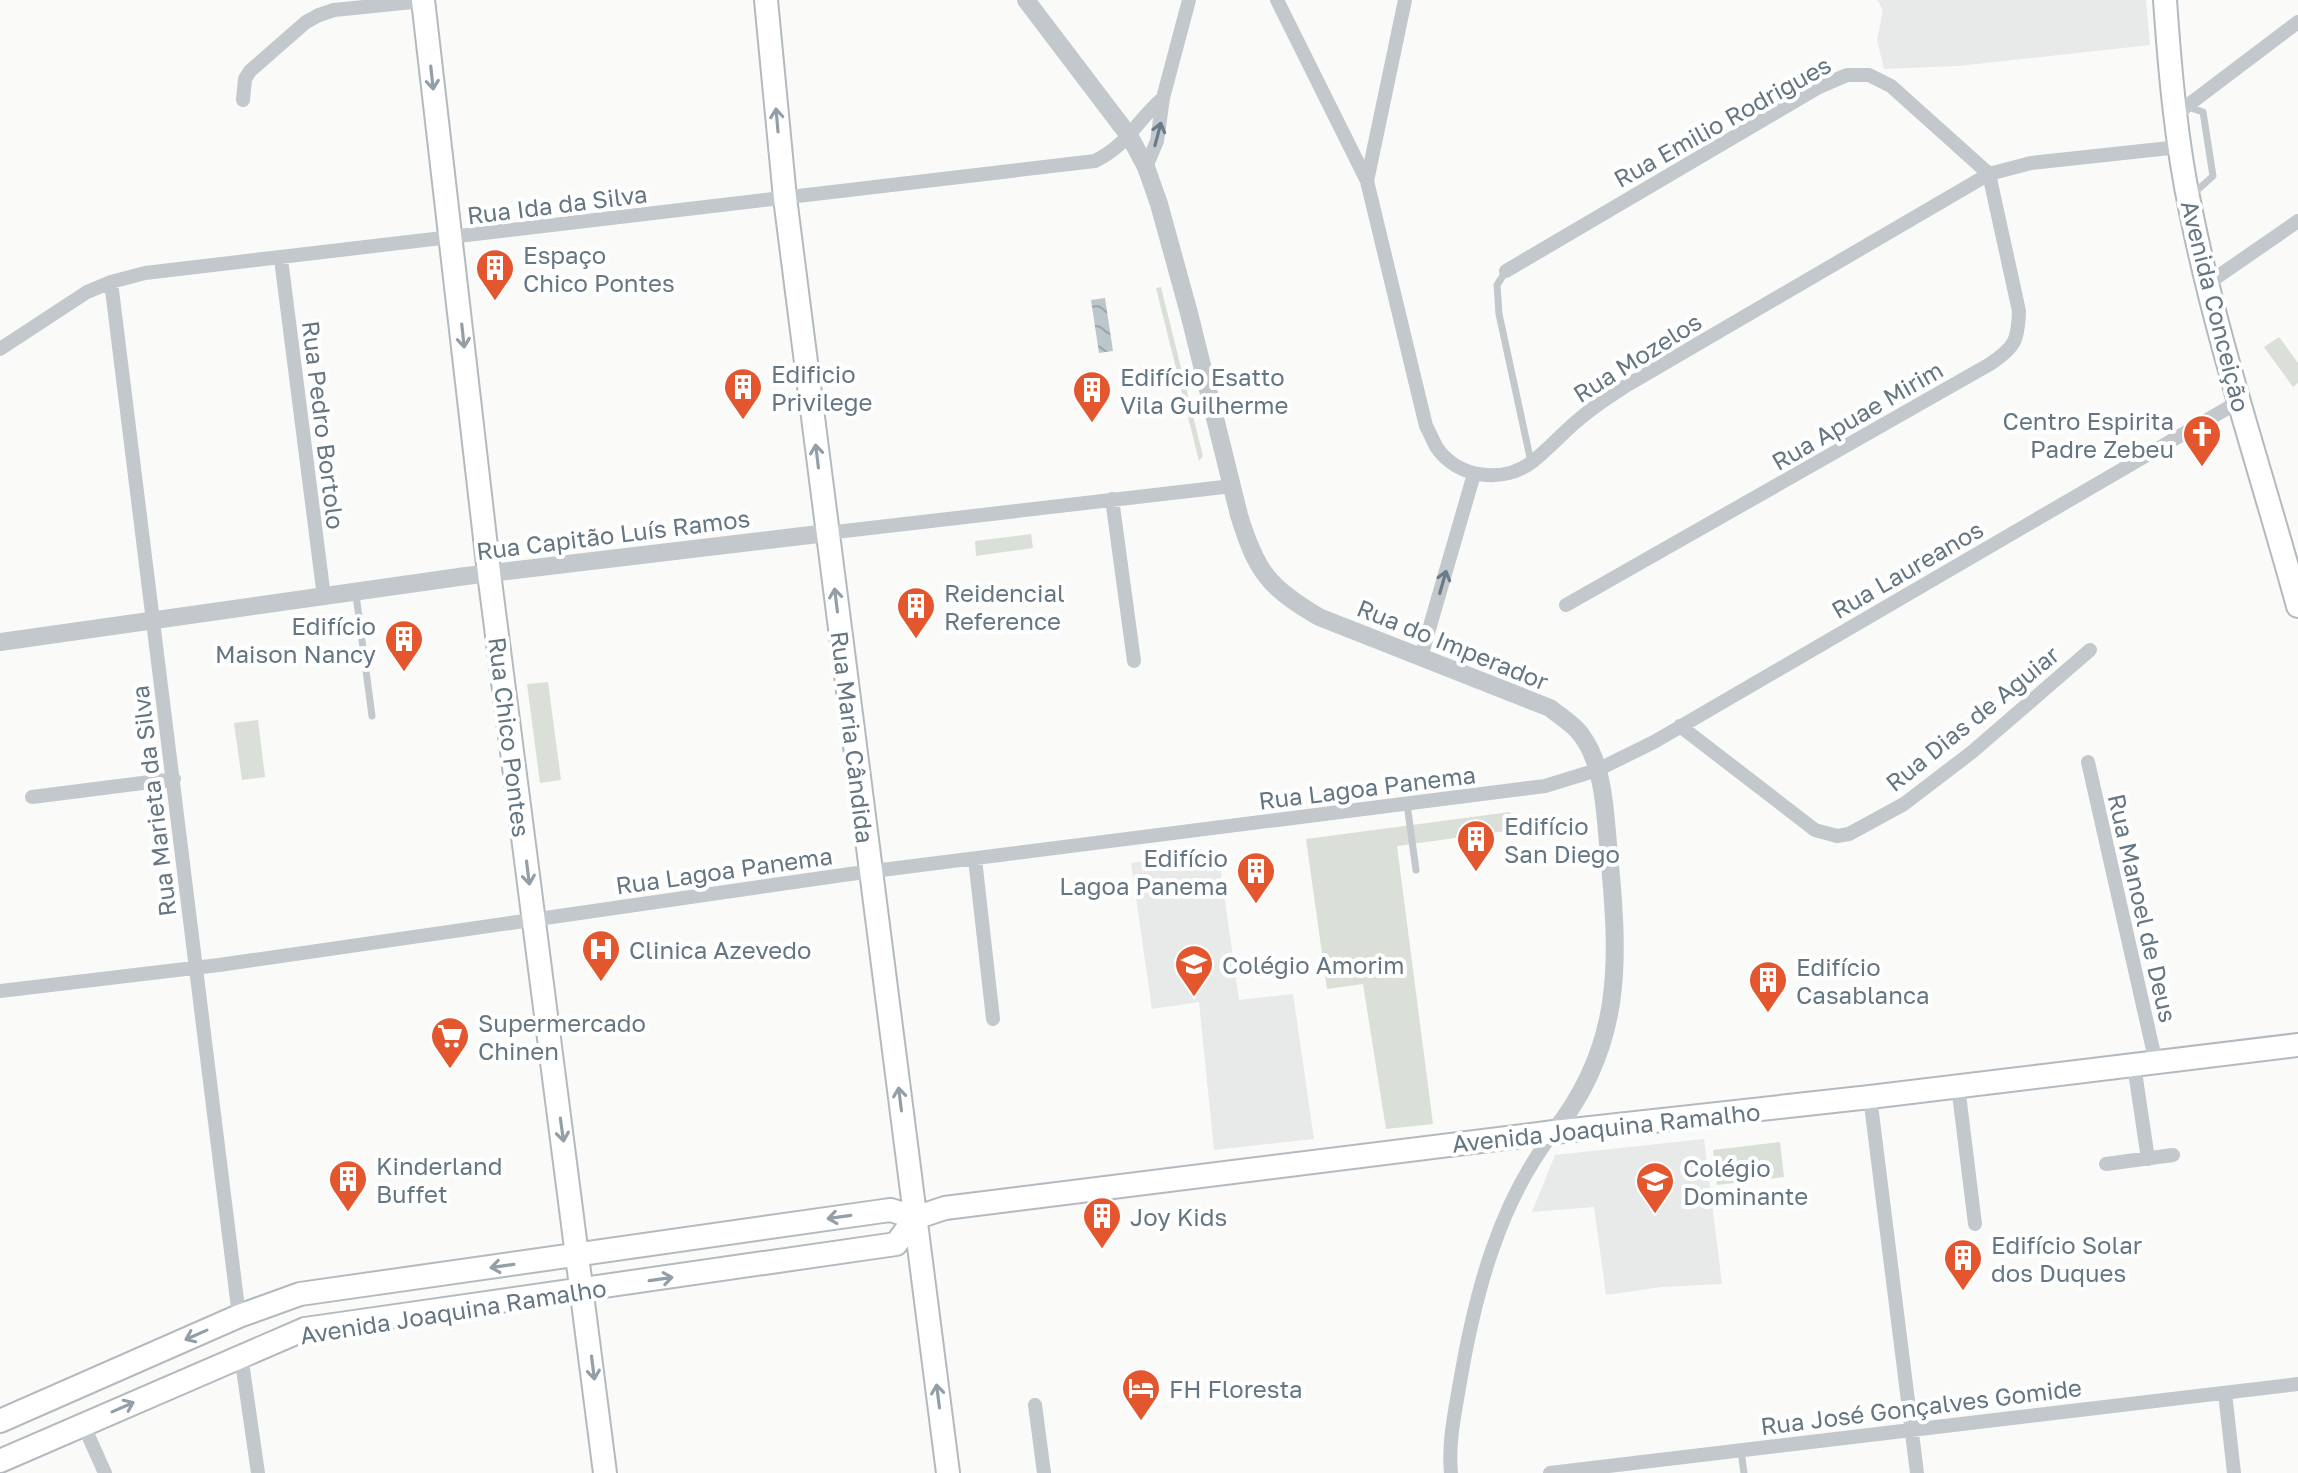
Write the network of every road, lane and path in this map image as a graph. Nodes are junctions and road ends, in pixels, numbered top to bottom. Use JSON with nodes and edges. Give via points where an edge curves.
{"nodes":[{"id":1,"x":423,"y":0,"type":"edge"},
{"id":2,"x":766,"y":0,"type":"edge"},
{"id":3,"x":1026,"y":0,"type":"edge"},
{"id":4,"x":1189,"y":0,"type":"edge"},
{"id":5,"x":1277,"y":0,"type":"edge"},
{"id":6,"x":1405,"y":0,"type":"edge"},
{"id":7,"x":2165,"y":0,"type":"edge"},
{"id":8,"x":2298,"y":22,"type":"edge"},
{"id":9,"x":1163,"y":98,"type":"junction"},
{"id":10,"x":243,"y":100,"type":"dead end"},
{"id":11,"x":2180,"y":110,"type":"junction"},
{"id":12,"x":1130,"y":137,"type":"junction"},
{"id":13,"x":2179,"y":147,"type":"junction"},
{"id":14,"x":1146,"y":167,"type":"junction"},
{"id":15,"x":1989,"y":174,"type":"junction"},
{"id":16,"x":1367,"y":181,"type":"junction"},
{"id":17,"x":2188,"y":197,"type":"junction"},
{"id":18,"x":785,"y":198,"type":"junction"},
{"id":19,"x":2298,"y":221,"type":"edge"},
{"id":20,"x":451,"y":239,"type":"junction"},
{"id":21,"x":281,"y":259,"type":"junction"},
{"id":22,"x":1506,"y":271,"type":"joint"},
{"id":23,"x":111,"y":282,"type":"junction"},
{"id":24,"x":2207,"y":284,"type":"junction"},
{"id":25,"x":0,"y":349,"type":"edge"},
{"id":26,"x":2238,"y":402,"type":"junction"},
{"id":27,"x":1531,"y":462,"type":"junction"},
{"id":28,"x":1474,"y":474,"type":"junction"},
{"id":29,"x":1232,"y":486,"type":"junction"},
{"id":30,"x":1112,"y":499,"type":"junction"},
{"id":31,"x":827,"y":533,"type":"junction"},
{"id":32,"x":489,"y":573,"type":"junction"},
{"id":33,"x":356,"y":592,"type":"junction"},
{"id":34,"x":324,"y":597,"type":"junction"},
{"id":35,"x":1566,"y":605,"type":"dead end"},
{"id":36,"x":2298,"y":606,"type":"edge"},
{"id":37,"x":153,"y":622,"type":"junction"},
{"id":38,"x":0,"y":642,"type":"edge"},
{"id":39,"x":2090,"y":650,"type":"dead end"},
{"id":40,"x":1421,"y":657,"type":"junction"},
{"id":41,"x":1134,"y":661,"type":"dead end"},
{"id":42,"x":372,"y":716,"type":"dead end"},
{"id":43,"x":1680,"y":726,"type":"junction"},
{"id":44,"x":2088,"y":762,"type":"dead end"},
{"id":45,"x":1597,"y":770,"type":"junction"},
{"id":46,"x":174,"y":779,"type":"junction"},
{"id":47,"x":32,"y":797,"type":"dead end"},
{"id":48,"x":1407,"y":804,"type":"junction"},
{"id":49,"x":975,"y":859,"type":"junction"},
{"id":50,"x":1416,"y":870,"type":"dead end"},
{"id":51,"x":870,"y":871,"type":"junction"},
{"id":52,"x":534,"y":921,"type":"junction"},
{"id":53,"x":196,"y":968,"type":"junction"},
{"id":54,"x":0,"y":991,"type":"edge"},
{"id":55,"x":993,"y":1019,"type":"dead end"},
{"id":56,"x":2298,"y":1045,"type":"edge"},
{"id":57,"x":2145,"y":1064,"type":"junction"},
{"id":58,"x":1958,"y":1086,"type":"junction"},
{"id":59,"x":1870,"y":1097,"type":"junction"},
{"id":60,"x":1554,"y":1132,"type":"junction"},
{"id":61,"x":2173,"y":1155,"type":"dead end"},
{"id":62,"x":2148,"y":1159,"type":"junction"},
{"id":63,"x":2106,"y":1164,"type":"dead end"},
{"id":64,"x":915,"y":1218,"type":"junction"},
{"id":65,"x":1975,"y":1224,"type":"dead end"},
{"id":66,"x":579,"y":1255,"type":"junction"},
{"id":67,"x":583,"y":1291,"type":"junction"},
{"id":68,"x":239,"y":1316,"type":"junction"},
{"id":69,"x":241,"y":1355,"type":"junction"},
{"id":70,"x":2298,"y":1384,"type":"edge"},
{"id":71,"x":2225,"y":1393,"type":"junction"},
{"id":72,"x":1035,"y":1405,"type":"dead end"},
{"id":73,"x":0,"y":1421,"type":"edge"},
{"id":74,"x":83,"y":1424,"type":"junction"},
{"id":75,"x":1912,"y":1428,"type":"junction"},
{"id":76,"x":1741,"y":1450,"type":"junction"},
{"id":77,"x":0,"y":1461,"type":"edge"},
{"id":78,"x":105,"y":1473,"type":"edge"},
{"id":79,"x":258,"y":1473,"type":"edge"},
{"id":80,"x":605,"y":1473,"type":"edge"},
{"id":81,"x":948,"y":1473,"type":"edge"},
{"id":82,"x":1044,"y":1473,"type":"edge"},
{"id":83,"x":1451,"y":1473,"type":"edge"},
{"id":84,"x":1550,"y":1473,"type":"edge"},
{"id":85,"x":1744,"y":1473,"type":"edge"},
{"id":86,"x":1917,"y":1473,"type":"edge"},
{"id":87,"x":2234,"y":1473,"type":"edge"}],
"edges":[{"from":1,"to":10,"type":"street","via":[[334,10],[306,22],[250,71]]},
{"from":1,"to":20,"type":"main road","name":"Rua Chico Pontes","one_way":true},
{"from":18,"to":2,"type":"main road","name":"Rua Maria Cândida","one_way":true},
{"from":3,"to":12,"type":"street","name":"Rua do Imperador"},
{"from":4,"to":9,"type":"street"},
{"from":5,"to":16,"type":"street"},
{"from":6,"to":16,"type":"street"},
{"from":7,"to":11,"type":"main road","name":"Avenida Conceição"},
{"from":8,"to":11,"type":"street"},
{"from":9,"to":12,"type":"street","name":"Rua Ida da Silva"},
{"from":14,"to":9,"type":"street","one_way":true,"via":[[1157,141]]},
{"from":11,"to":13,"type":"main road","name":"Avenida Conceição"},
{"from":11,"to":17,"type":"lane","via":[[2203,112],[2213,176]]},
{"from":12,"to":14,"type":"street","name":"Rua do Imperador"},
{"from":12,"to":18,"type":"street","name":"Rua Ida da Silva","via":[[1095,161]]},
{"from":13,"to":15,"type":"street","name":"Rua Mozelos","via":[[2031,163]]},
{"from":13,"to":17,"type":"main road","name":"Avenida Conceição"},
{"from":14,"to":29,"type":"street","name":"Rua do Imperador"},
{"from":15,"to":22,"type":"street","name":"Rua Emilio Rodrigues","via":[[1891,86],[1869,75],[1847,75]]},
{"from":15,"to":27,"type":"street","name":"Rua Mozelos","via":[[1624,387]]},
{"from":15,"to":35,"type":"street","name":"Rua Apuae Mirim","via":[[2019,311],[2012,347]]},
{"from":16,"to":28,"type":"street","via":[[1426,426],[1438,449],[1454,465]]},
{"from":17,"to":24,"type":"main road","name":"Avenida Conceição"},
{"from":18,"to":20,"type":"street","name":"Rua Ida da Silva"},
{"from":31,"to":18,"type":"main road","name":"Rua Maria Cândida","one_way":true},
{"from":19,"to":24,"type":"street"},
{"from":20,"to":21,"type":"street","name":"Rua Ida da Silva"},
{"from":20,"to":32,"type":"main road","name":"Rua Chico Pontes","one_way":true},
{"from":21,"to":23,"type":"street","name":"Rua Ida da Silva","via":[[145,273]]},
{"from":21,"to":34,"type":"street","name":"Rua Pedro Bortolo"},
{"from":22,"to":27,"type":"lane","via":[[1497,285],[1499,314]]},
{"from":23,"to":25,"type":"street","name":"Rua Ida da Silva"},
{"from":23,"to":37,"type":"street","name":"Rua Marieta da Silva"},
{"from":24,"to":26,"type":"main road","name":"Avenida Conceição"},
{"from":26,"to":36,"type":"main road","name":"Avenida Conceição"},
{"from":26,"to":43,"type":"street","name":"Rua Laureanos"},
{"from":27,"to":28,"type":"street","name":"Rua Mozelos","via":[[1502,475]]},
{"from":40,"to":28,"type":"street","one_way":true},
{"from":29,"to":30,"type":"street","name":"Rua Capitão Luís Ramos"},
{"from":29,"to":40,"type":"street","name":"Rua do Imperador","via":[[1248,544],[1269,582],[1319,617]]},
{"from":30,"to":31,"type":"street","name":"Rua Capitão Luís Ramos"},
{"from":30,"to":41,"type":"street"},
{"from":31,"to":32,"type":"street","name":"Rua Capitão Luís Ramos"},
{"from":51,"to":31,"type":"main road","name":"Rua Maria Cândida","one_way":true},
{"from":32,"to":33,"type":"street","name":"Rua Capitão Luís Ramos"},
{"from":32,"to":52,"type":"main road","name":"Rua Chico Pontes","one_way":true},
{"from":33,"to":34,"type":"street","name":"Rua Capitão Luís Ramos"},
{"from":33,"to":42,"type":"lane"},
{"from":34,"to":37,"type":"street","name":"Rua Capitão Luís Ramos"},
{"from":37,"to":38,"type":"street","name":"Rua Capitão Luís Ramos"},
{"from":37,"to":46,"type":"street","name":"Rua Marieta da Silva"},
{"from":39,"to":43,"type":"street","name":"Rua Dias de Aguiar","via":[[1934,783],[1849,834],[1815,830]]},
{"from":40,"to":45,"type":"street","name":"Rua do Imperador","via":[[1550,708],[1583,736]]},
{"from":43,"to":45,"type":"street","name":"Rua Laureanos"},
{"from":44,"to":57,"type":"street","name":"Rua Manoel de Deus"},
{"from":45,"to":48,"type":"street","name":"Rua Lagoa Panema","via":[[1545,786]]},
{"from":45,"to":60,"type":"street","name":"Rua do Imperador","via":[[1615,918],[1615,987],[1585,1084]]},
{"from":46,"to":47,"type":"street"},
{"from":46,"to":53,"type":"street","name":"Rua Marieta da Silva"},
{"from":48,"to":49,"type":"street","name":"Rua Lagoa Panema"},
{"from":48,"to":50,"type":"lane"},
{"from":49,"to":51,"type":"street","name":"Rua Lagoa Panema"},
{"from":49,"to":55,"type":"street"},
{"from":51,"to":52,"type":"street","name":"Rua Lagoa Panema"},
{"from":64,"to":51,"type":"main road","name":"Rua Maria Cândida","one_way":true},
{"from":52,"to":53,"type":"street","name":"Rua Lagoa Panema"},
{"from":52,"to":66,"type":"main road","name":"Rua Chico Pontes","one_way":true},
{"from":53,"to":54,"type":"street","name":"Rua Lagoa Panema"},
{"from":53,"to":68,"type":"street","name":"Rua Marieta da Silva"},
{"from":56,"to":57,"type":"main road","name":"Avenida Joaquina Ramalho"},
{"from":57,"to":58,"type":"main road","name":"Avenida Joaquina Ramalho"},
{"from":57,"to":62,"type":"street","name":"Rua Manoel de Deus"},
{"from":58,"to":59,"type":"main road","name":"Avenida Joaquina Ramalho"},
{"from":58,"to":65,"type":"street"},
{"from":59,"to":60,"type":"main road","name":"Avenida Joaquina Ramalho"},
{"from":59,"to":75,"type":"street"},
{"from":60,"to":64,"type":"main road","name":"Avenida Joaquina Ramalho","via":[[976,1203]]},
{"from":60,"to":83,"type":"street","name":"Rua do Imperador","via":[[1519,1185],[1479,1291],[1455,1409]]},
{"from":61,"to":62,"type":"street"},
{"from":62,"to":63,"type":"street"},
{"from":64,"to":66,"type":"main road","name":"Avenida Joaquina Ramalho","one_way":true,"via":[[891,1210]]},
{"from":67,"to":64,"type":"main road","name":"Avenida Joaquina Ramalho","one_way":true,"via":[[896,1244]]},
{"from":81,"to":64,"type":"main road","name":"Rua Maria Cândida","one_way":true},
{"from":66,"to":67,"type":"main road","name":"Rua Chico Pontes"},
{"from":66,"to":68,"type":"main road","name":"Avenida Joaquina Ramalho","one_way":true,"via":[[300,1294]]},
{"from":67,"to":69,"type":"main road","name":"Avenida Joaquina Ramalho","via":[[305,1329]]},
{"from":67,"to":80,"type":"main road","name":"Rua Chico Pontes","one_way":true},
{"from":68,"to":73,"type":"main road","name":"Avenida Joaquina Ramalho","one_way":true},
{"from":74,"to":69,"type":"main road","name":"Avenida Joaquina Ramalho","one_way":true},
{"from":69,"to":79,"type":"street"},
{"from":70,"to":71,"type":"street","name":"Rua José Gonçalves Gomide"},
{"from":71,"to":75,"type":"street","name":"Rua José Gonçalves Gomide"},
{"from":71,"to":87,"type":"street"},
{"from":72,"to":82,"type":"street"},
{"from":74,"to":77,"type":"main road","name":"Avenida Joaquina Ramalho"},
{"from":74,"to":78,"type":"street"},
{"from":75,"to":76,"type":"street","name":"Rua José Gonçalves Gomide"},
{"from":75,"to":86,"type":"street"},
{"from":76,"to":84,"type":"street","name":"Rua José Gonçalves Gomide"},
{"from":76,"to":85,"type":"lane"}]}
